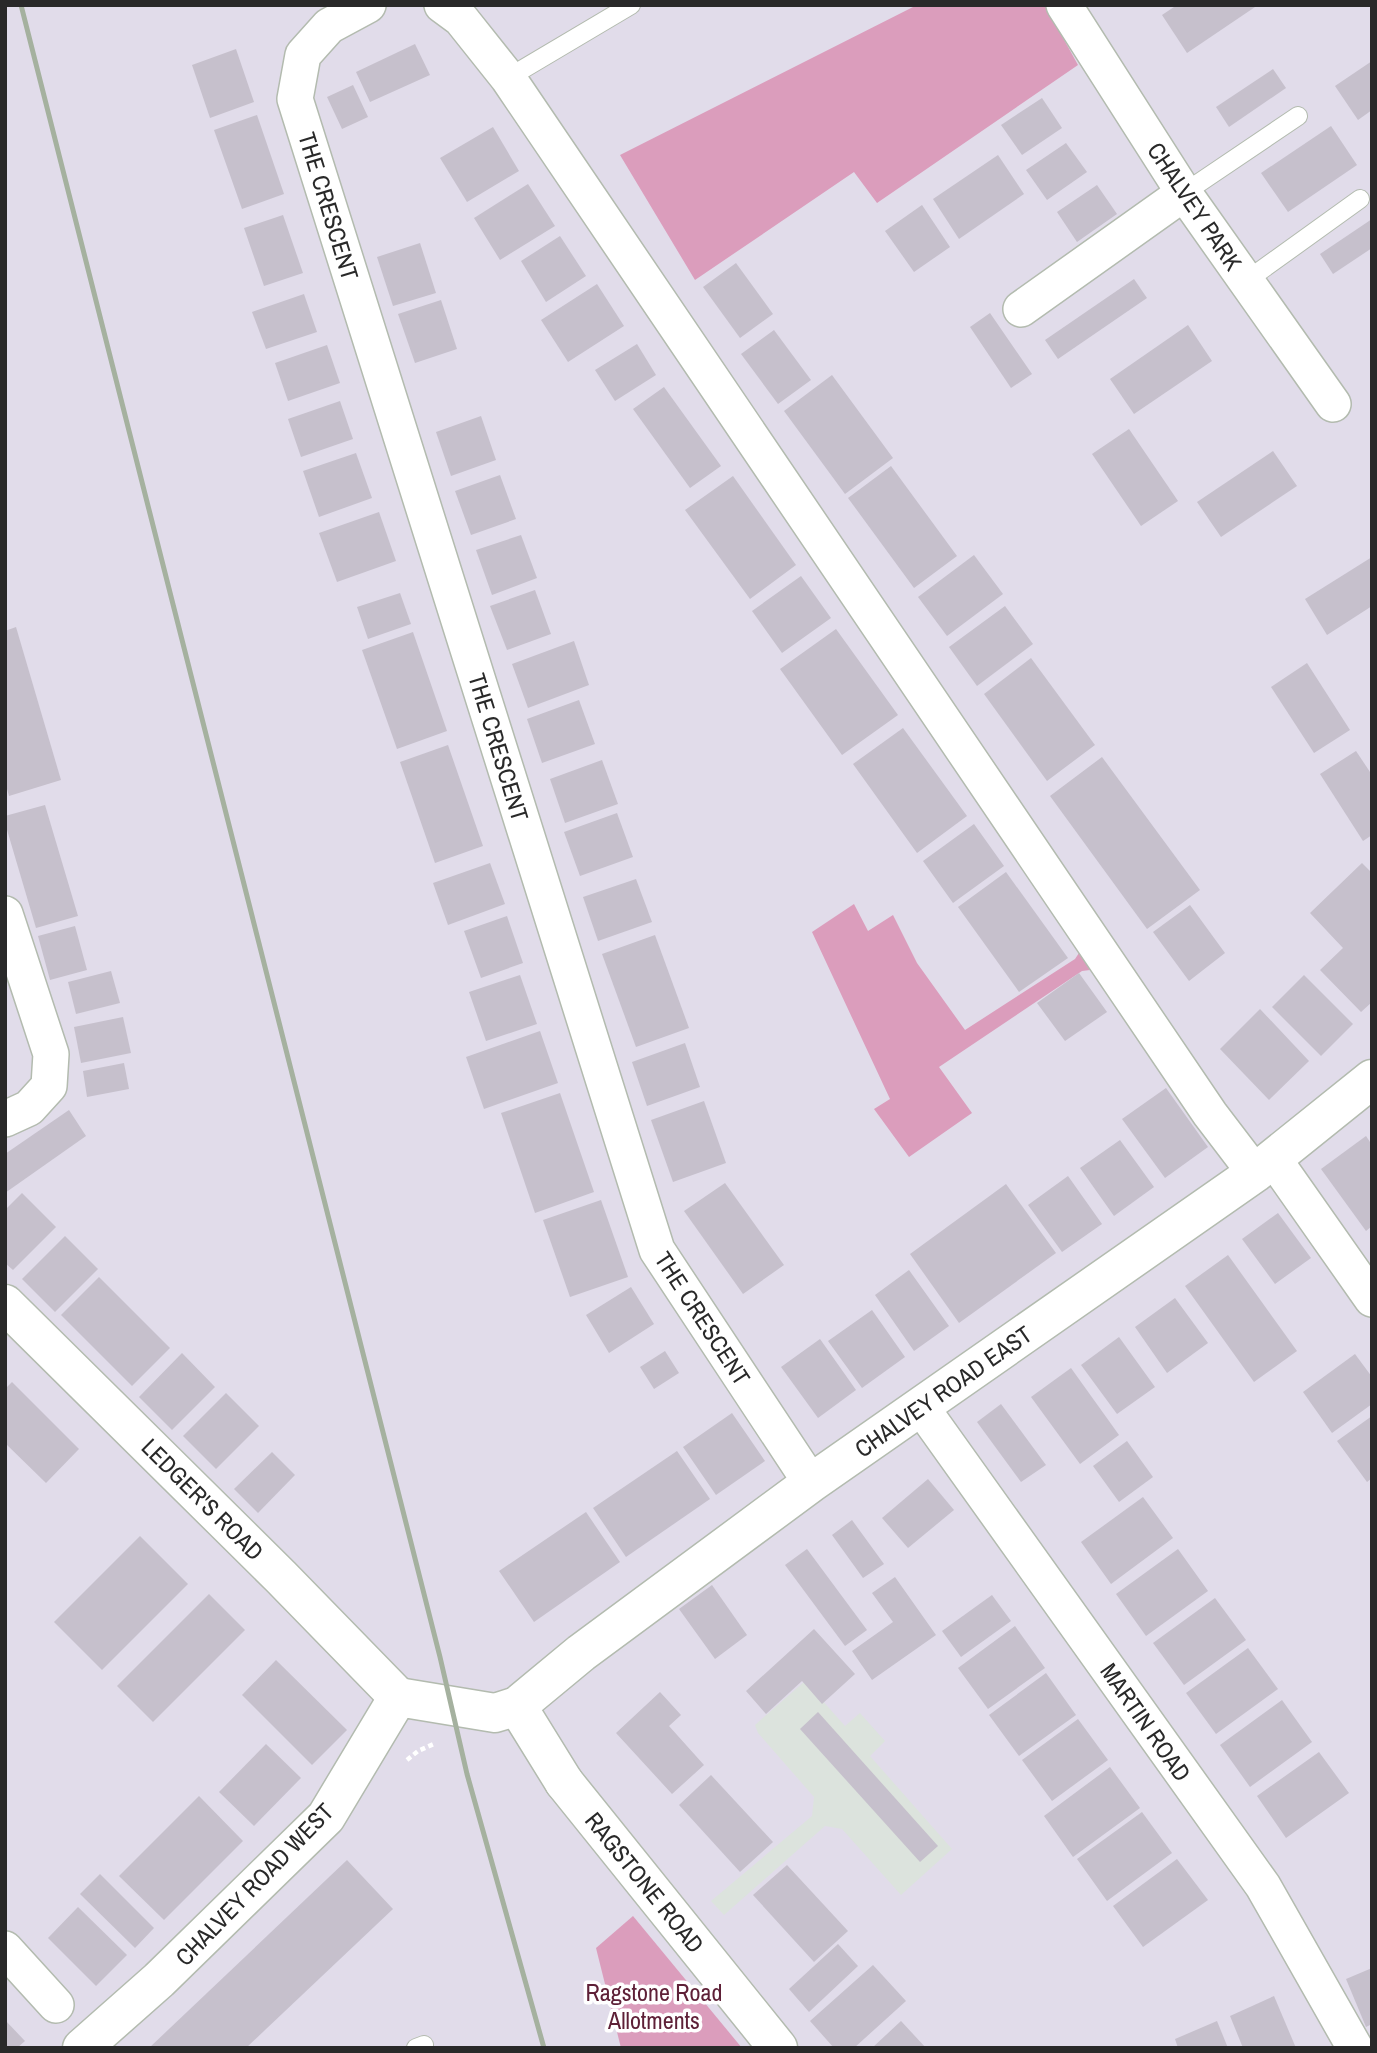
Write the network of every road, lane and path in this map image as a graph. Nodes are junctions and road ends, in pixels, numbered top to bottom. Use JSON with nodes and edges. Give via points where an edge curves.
{"nodes":[{"id":1,"x":368,"y":5,"type":"edge"},
{"id":2,"x":442,"y":5,"type":"edge"},
{"id":3,"x":631,"y":5,"type":"edge"},
{"id":4,"x":1064,"y":5,"type":"edge"},
{"id":5,"x":508,"y":78,"type":"junction"},
{"id":6,"x":1298,"y":116,"type":"dead end"},
{"id":7,"x":1184,"y":192,"type":"junction"},
{"id":8,"x":1360,"y":199,"type":"dead end"},
{"id":9,"x":1246,"y":281,"type":"junction"},
{"id":10,"x":1021,"y":309,"type":"dead end"},
{"id":11,"x":1333,"y":404,"type":"dead end"},
{"id":12,"x":5,"y":914,"type":"edge"},
{"id":13,"x":1372,"y":1079,"type":"edge"},
{"id":14,"x":5,"y":1119,"type":"edge"},
{"id":15,"x":1264,"y":1165,"type":"junction"},
{"id":16,"x":1372,"y":1298,"type":"edge"},
{"id":17,"x":5,"y":1304,"type":"edge"},
{"id":18,"x":921,"y":1407,"type":"junction"},
{"id":19,"x":811,"y":1483,"type":"junction"},
{"id":20,"x":398,"y":1697,"type":"junction"},
{"id":21,"x":517,"y":1706,"type":"junction"},
{"id":22,"x":438,"y":1743,"type":"dead end"},
{"id":23,"x":398,"y":1767,"type":"dead end"},
{"id":24,"x":5,"y":1950,"type":"edge"},
{"id":25,"x":56,"y":2005,"type":"dead end"},
{"id":26,"x":82,"y":2048,"type":"edge"},
{"id":27,"x":778,"y":2048,"type":"edge"},
{"id":28,"x":1355,"y":2048,"type":"edge"}],
"edges":[{"from":1,"to":19,"type":"street","name":"THE CRESCENT","via":[[329,26],[303,55],[295,99],[657,1250]]},
{"from":2,"to":5,"type":"street","via":[[461,19]]},
{"from":3,"to":5,"type":"lane"},
{"from":4,"to":7,"type":"street","name":"CHALVEY PARK"},
{"from":5,"to":15,"type":"street","via":[[1202,1103]]},
{"from":6,"to":7,"type":"lane"},
{"from":7,"to":9,"type":"street","name":"CHALVEY PARK"},
{"from":7,"to":10,"type":"street"},
{"from":8,"to":9,"type":"lane"},
{"from":9,"to":11,"type":"street","name":"CHALVEY PARK"},
{"from":12,"to":14,"type":"street","via":[[51,1054],[49,1086],[29,1108]]},
{"from":13,"to":15,"type":"street","name":"CHALVEY ROAD EAST"},
{"from":15,"to":16,"type":"street"},
{"from":15,"to":18,"type":"street","name":"CHALVEY ROAD EAST"},
{"from":17,"to":20,"type":"street","name":"LEDGER'S ROAD"},
{"from":18,"to":19,"type":"street","name":"CHALVEY ROAD EAST"},
{"from":18,"to":28,"type":"street","name":"MARTIN ROAD","via":[[1263,1886]]},
{"from":19,"to":21,"type":"street","name":"CHALVEY ROAD EAST","via":[[581,1653]]},
{"from":20,"to":21,"type":"street","via":[[495,1713]]},
{"from":20,"to":26,"type":"street","name":"CHALVEY ROAD WEST","via":[[326,1817],[159,1980]]},
{"from":21,"to":27,"type":"street","name":"RAGSTONE ROAD","via":[[564,1782]]},
{"from":22,"to":23,"type":"path"},
{"from":24,"to":25,"type":"street"}]}
